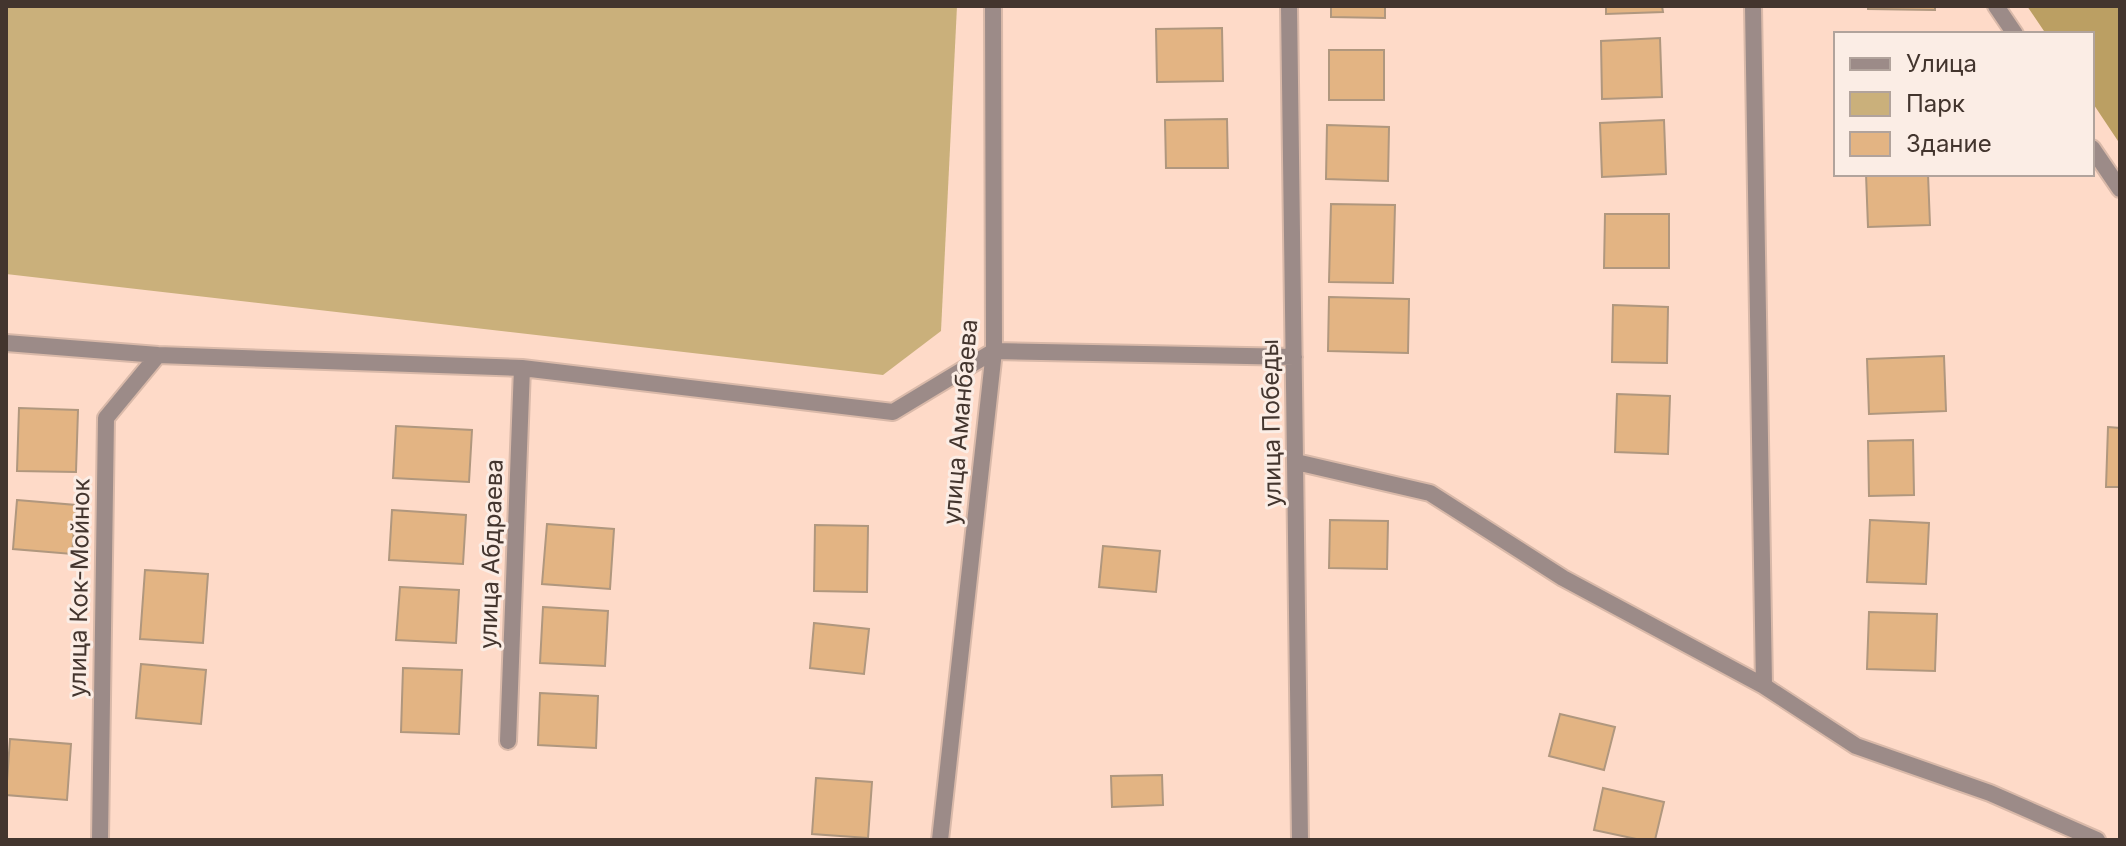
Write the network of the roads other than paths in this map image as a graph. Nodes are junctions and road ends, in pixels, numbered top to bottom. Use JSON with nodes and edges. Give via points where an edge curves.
{"nodes":[{"id":1,"x":993,"y":6,"type":"edge"},
{"id":2,"x":1289,"y":6,"type":"edge"},
{"id":3,"x":1753,"y":6,"type":"edge"},
{"id":4,"x":1996,"y":6,"type":"edge"},
{"id":5,"x":2014,"y":32,"type":"edge"},
{"id":6,"x":2094,"y":151,"type":"edge"},
{"id":7,"x":2120,"y":189,"type":"edge"},
{"id":8,"x":6,"y":343,"type":"edge"},
{"id":9,"x":994,"y":351,"type":"junction"},
{"id":10,"x":158,"y":355,"type":"junction"},
{"id":11,"x":1294,"y":357,"type":"junction"},
{"id":12,"x":522,"y":368,"type":"junction"},
{"id":13,"x":1296,"y":462,"type":"junction"},
{"id":14,"x":1764,"y":686,"type":"junction"},
{"id":15,"x":508,"y":741,"type":"dead end"},
{"id":16,"x":100,"y":840,"type":"edge"},
{"id":17,"x":940,"y":840,"type":"edge"},
{"id":18,"x":1300,"y":840,"type":"edge"},
{"id":19,"x":2097,"y":840,"type":"edge"}],
"edges":[{"from":1,"to":9,"type":"street","name":"улица Аманбаева"},
{"from":2,"to":11,"type":"street","name":"улица Победы"},
{"from":3,"to":14,"type":"street"},
{"from":4,"to":5,"type":"street"},
{"from":6,"to":7,"type":"street"},
{"from":8,"to":10,"type":"street"},
{"from":9,"to":11,"type":"street"},
{"from":9,"to":12,"type":"street","via":[[893,412]]},
{"from":9,"to":17,"type":"street","name":"улица Аманбаева"},
{"from":10,"to":12,"type":"street"},
{"from":10,"to":16,"type":"street","name":"улица Кок-Мойнок","via":[[106,418]]},
{"from":11,"to":13,"type":"street","name":"улица Победы"},
{"from":12,"to":15,"type":"street","name":"улица Абдраева"},
{"from":13,"to":14,"type":"street","via":[[1430,493],[1563,578]]},
{"from":13,"to":18,"type":"street","name":"улица Победы"},
{"from":14,"to":19,"type":"street","via":[[1856,746],[1990,793]]}]}
